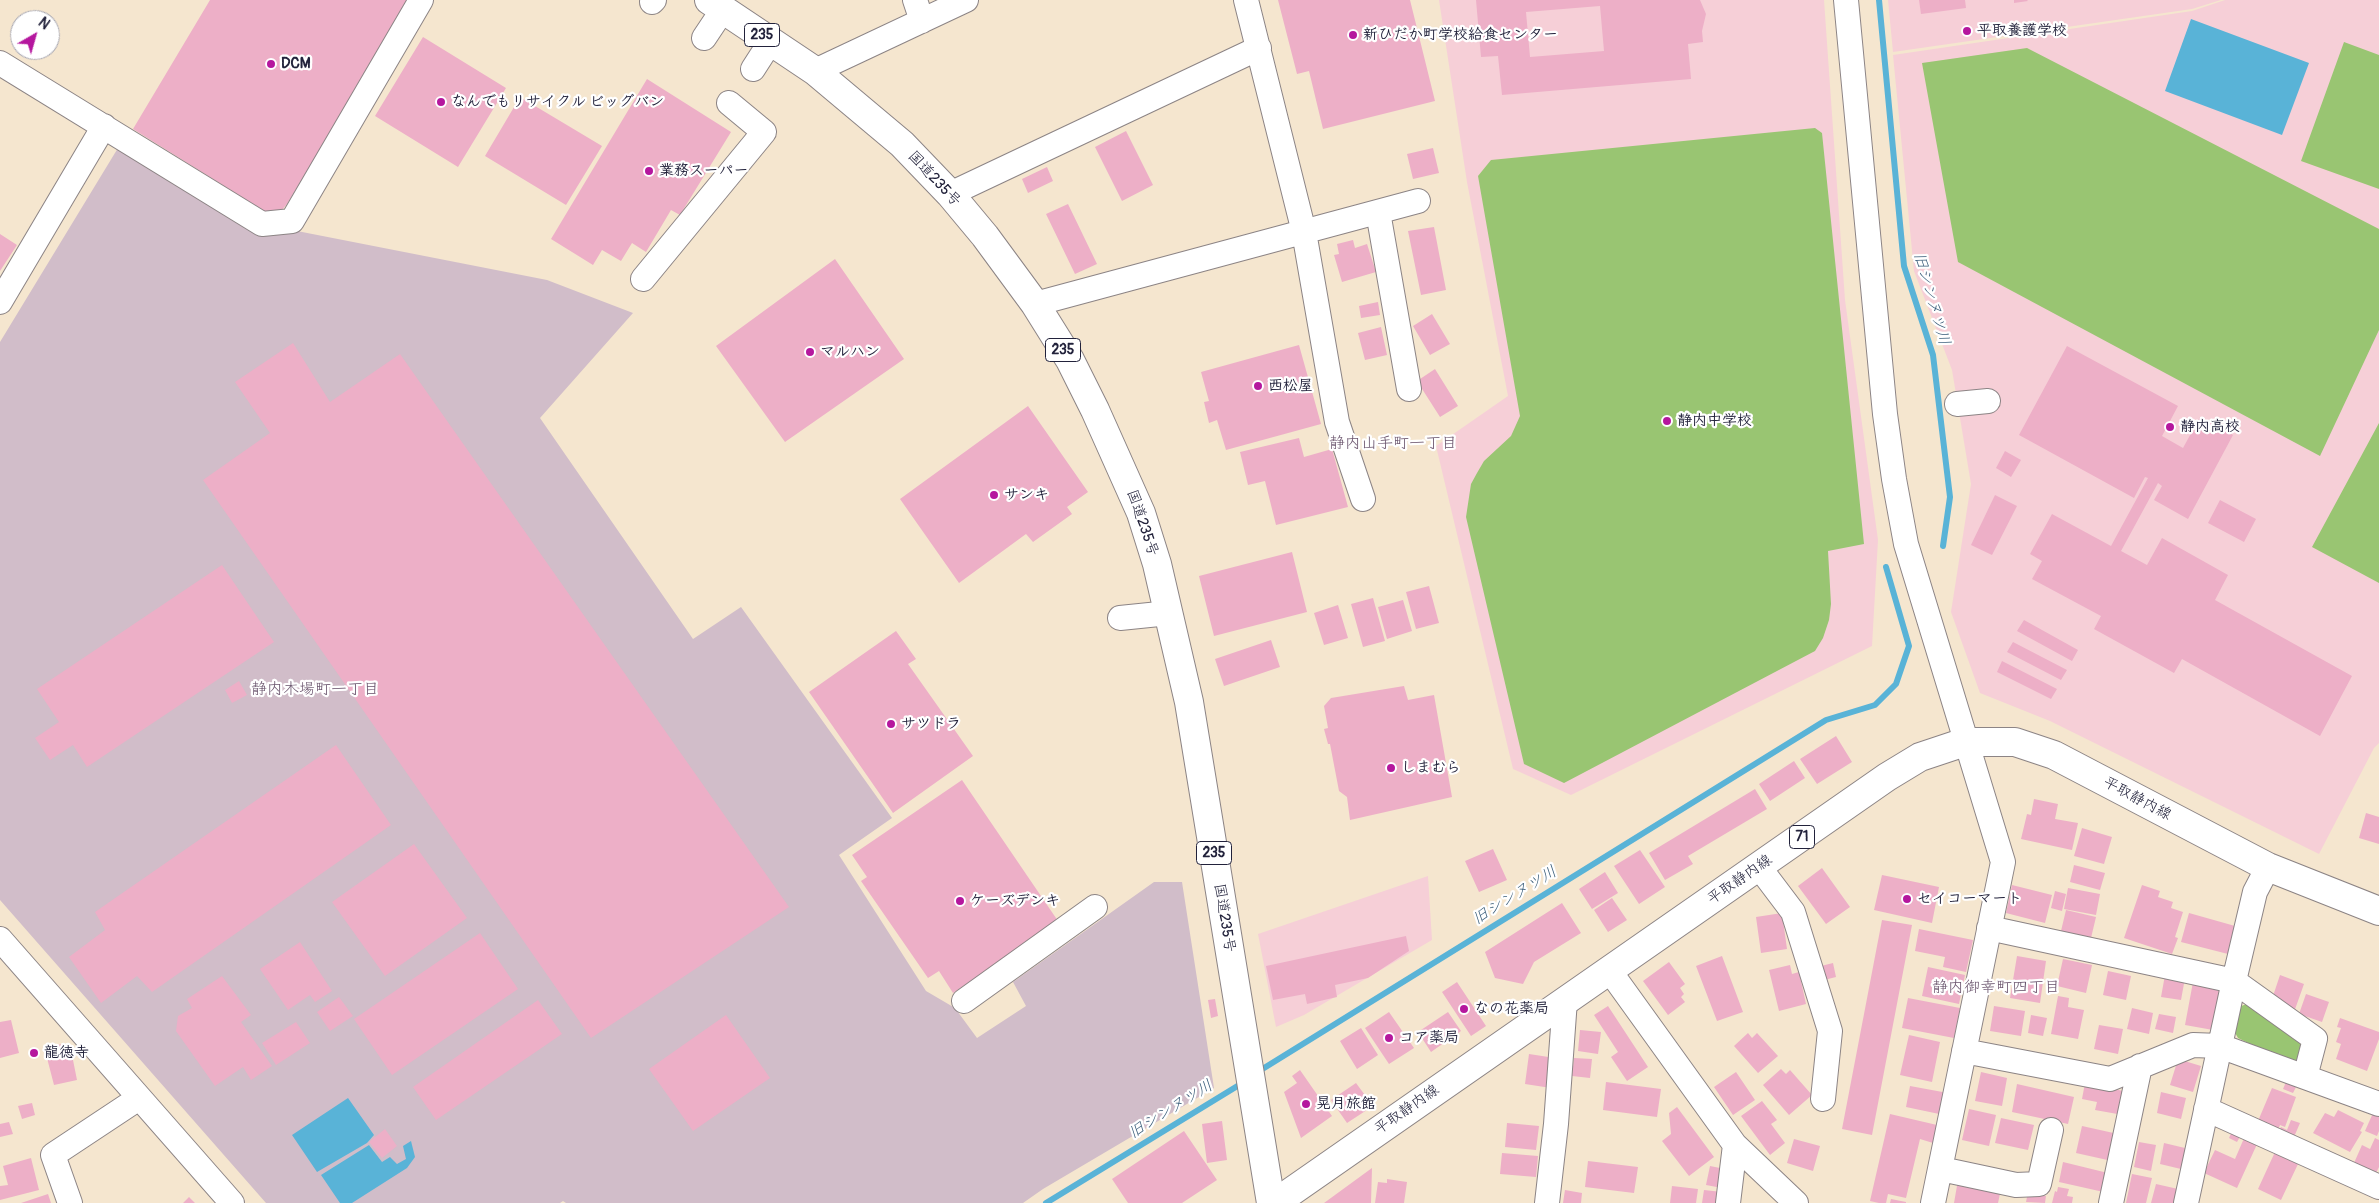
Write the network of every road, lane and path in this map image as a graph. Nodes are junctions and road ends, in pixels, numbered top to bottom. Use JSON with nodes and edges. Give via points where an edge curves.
{"nodes":[{"id":1,"x":421,"y":0,"type":"edge"},
{"id":2,"x":966,"y":0,"type":"edge"},
{"id":3,"x":1246,"y":0,"type":"edge"},
{"id":4,"x":1846,"y":0,"type":"edge"},
{"id":5,"x":716,"y":4,"type":"edge"},
{"id":6,"x":919,"y":10,"type":"edge"},
{"id":7,"x":704,"y":38,"type":"dead end"},
{"id":8,"x":771,"y":41,"type":"junction"},
{"id":9,"x":1259,"y":48,"type":"junction"},
{"id":10,"x":0,"y":63,"type":"edge"},
{"id":11,"x":753,"y":68,"type":"dead end"},
{"id":12,"x":815,"y":71,"type":"junction"},
{"id":13,"x":729,"y":103,"type":"dead end"},
{"id":14,"x":104,"y":126,"type":"junction"},
{"id":15,"x":950,"y":194,"type":"junction"},
{"id":16,"x":1418,"y":201,"type":"dead end"},
{"id":17,"x":1378,"y":212,"type":"junction"},
{"id":18,"x":1304,"y":232,"type":"junction"},
{"id":19,"x":643,"y":279,"type":"dead end"},
{"id":20,"x":0,"y":302,"type":"edge"},
{"id":21,"x":1035,"y":304,"type":"junction"},
{"id":22,"x":1409,"y":389,"type":"dead end"},
{"id":23,"x":1988,"y":400,"type":"dead end"},
{"id":24,"x":1957,"y":404,"type":"dead end"},
{"id":25,"x":1363,"y":499,"type":"dead end"},
{"id":26,"x":1169,"y":613,"type":"junction"},
{"id":27,"x":1120,"y":618,"type":"dead end"},
{"id":28,"x":1965,"y":742,"type":"junction"},
{"id":29,"x":1759,"y":867,"type":"junction"},
{"id":30,"x":2268,"y":867,"type":"junction"},
{"id":31,"x":1095,"y":907,"type":"dead end"},
{"id":32,"x":2379,"y":911,"type":"edge"},
{"id":33,"x":1989,"y":928,"type":"junction"},
{"id":34,"x":0,"y":939,"type":"edge"},
{"id":35,"x":1609,"y":970,"type":"junction"},
{"id":36,"x":2234,"y":981,"type":"junction"},
{"id":37,"x":1565,"y":1000,"type":"junction"},
{"id":38,"x":964,"y":1001,"type":"dead end"},
{"id":39,"x":2220,"y":1046,"type":"junction"},
{"id":40,"x":1964,"y":1051,"type":"junction"},
{"id":41,"x":2140,"y":1066,"type":"junction"},
{"id":42,"x":2305,"y":1077,"type":"junction"},
{"id":43,"x":139,"y":1098,"type":"junction"},
{"id":44,"x":1823,"y":1099,"type":"dead end"},
{"id":45,"x":2379,"y":1104,"type":"edge"},
{"id":46,"x":2206,"y":1109,"type":"junction"},
{"id":47,"x":2051,"y":1130,"type":"dead end"},
{"id":48,"x":1735,"y":1144,"type":"junction"},
{"id":49,"x":1941,"y":1169,"type":"junction"},
{"id":50,"x":2379,"y":1187,"type":"edge"},
{"id":51,"x":2013,"y":1194,"type":"edge"},
{"id":52,"x":70,"y":1203,"type":"edge"},
{"id":53,"x":232,"y":1203,"type":"edge"},
{"id":54,"x":1271,"y":1203,"type":"edge"},
{"id":55,"x":1275,"y":1203,"type":"edge"},
{"id":56,"x":1547,"y":1203,"type":"edge"},
{"id":57,"x":1728,"y":1203,"type":"edge"},
{"id":58,"x":1796,"y":1203,"type":"edge"},
{"id":59,"x":1933,"y":1203,"type":"edge"},
{"id":60,"x":2111,"y":1203,"type":"edge"},
{"id":61,"x":2186,"y":1203,"type":"edge"}],
"edges":[{"from":1,"to":14,"type":"street","via":[[292,221],[262,224]]},
{"from":2,"to":6,"type":"street"},
{"from":3,"to":9,"type":"street"},
{"from":4,"to":28,"type":"street","via":[[1884,414],[1894,479],[1906,544]]},
{"from":5,"to":7,"type":"street"},
{"from":5,"to":8,"type":"main road","name":"国道235号","number":"235"},
{"from":6,"to":12,"type":"street"},
{"from":8,"to":11,"type":"street"},
{"from":8,"to":12,"type":"main road","name":"国道235号","number":"235"},
{"from":9,"to":15,"type":"street"},
{"from":9,"to":18,"type":"street"},
{"from":10,"to":14,"type":"street"},
{"from":12,"to":15,"type":"main road","name":"国道235号","number":"235","via":[[902,144]]},
{"from":13,"to":19,"type":"street","via":[[764,132]]},
{"from":14,"to":20,"type":"street"},
{"from":15,"to":21,"type":"main road","name":"国道235号","number":"235"},
{"from":16,"to":17,"type":"street"},
{"from":17,"to":18,"type":"street"},
{"from":17,"to":22,"type":"street"},
{"from":18,"to":21,"type":"street"},
{"from":18,"to":25,"type":"street","via":[[1337,422]]},
{"from":21,"to":26,"type":"main road","name":"国道235号","number":"235","via":[[1070,360],[1118,458],[1141,514]]},
{"from":23,"to":24,"type":"street"},
{"from":26,"to":27,"type":"street"},
{"from":26,"to":54,"type":"main road","name":"国道235号","number":"235","via":[[1189,702]]},
{"from":28,"to":29,"type":"main road","name":"平取静内線","number":"71","via":[[1920,757]]},
{"from":28,"to":30,"type":"main road","name":"平取静内線","number":"71","via":[[2015,742],[2054,755]]},
{"from":28,"to":33,"type":"street","via":[[2003,862]]},
{"from":29,"to":35,"type":"main road","name":"平取静内線","number":"71"},
{"from":29,"to":44,"type":"street","via":[[1793,912],[1830,1030]]},
{"from":30,"to":32,"type":"main road","name":"平取静内線","number":"71"},
{"from":30,"to":36,"type":"street","via":[[2255,892]]},
{"from":31,"to":38,"type":"street"},
{"from":33,"to":36,"type":"street"},
{"from":33,"to":40,"type":"street"},
{"from":34,"to":43,"type":"street"},
{"from":35,"to":37,"type":"main road","name":"平取静内線","number":"71"},
{"from":35,"to":48,"type":"street"},
{"from":36,"to":39,"type":"street"},
{"from":36,"to":42,"type":"street","via":[[2315,1038]]},
{"from":37,"to":55,"type":"main road","name":"平取静内線","number":"71"},
{"from":37,"to":56,"type":"street"},
{"from":39,"to":41,"type":"street","via":[[2193,1045]]},
{"from":39,"to":42,"type":"street"},
{"from":39,"to":46,"type":"street"},
{"from":40,"to":41,"type":"street","via":[[2110,1079]]},
{"from":40,"to":49,"type":"street"},
{"from":41,"to":60,"type":"street"},
{"from":42,"to":45,"type":"street"},
{"from":43,"to":52,"type":"street","via":[[53,1155]]},
{"from":43,"to":53,"type":"street"},
{"from":46,"to":50,"type":"street"},
{"from":46,"to":61,"type":"street"},
{"from":47,"to":51,"type":"street","via":[[2039,1184]]},
{"from":48,"to":57,"type":"street"},
{"from":48,"to":58,"type":"street"},
{"from":49,"to":51,"type":"street"},
{"from":49,"to":59,"type":"street"}]}
